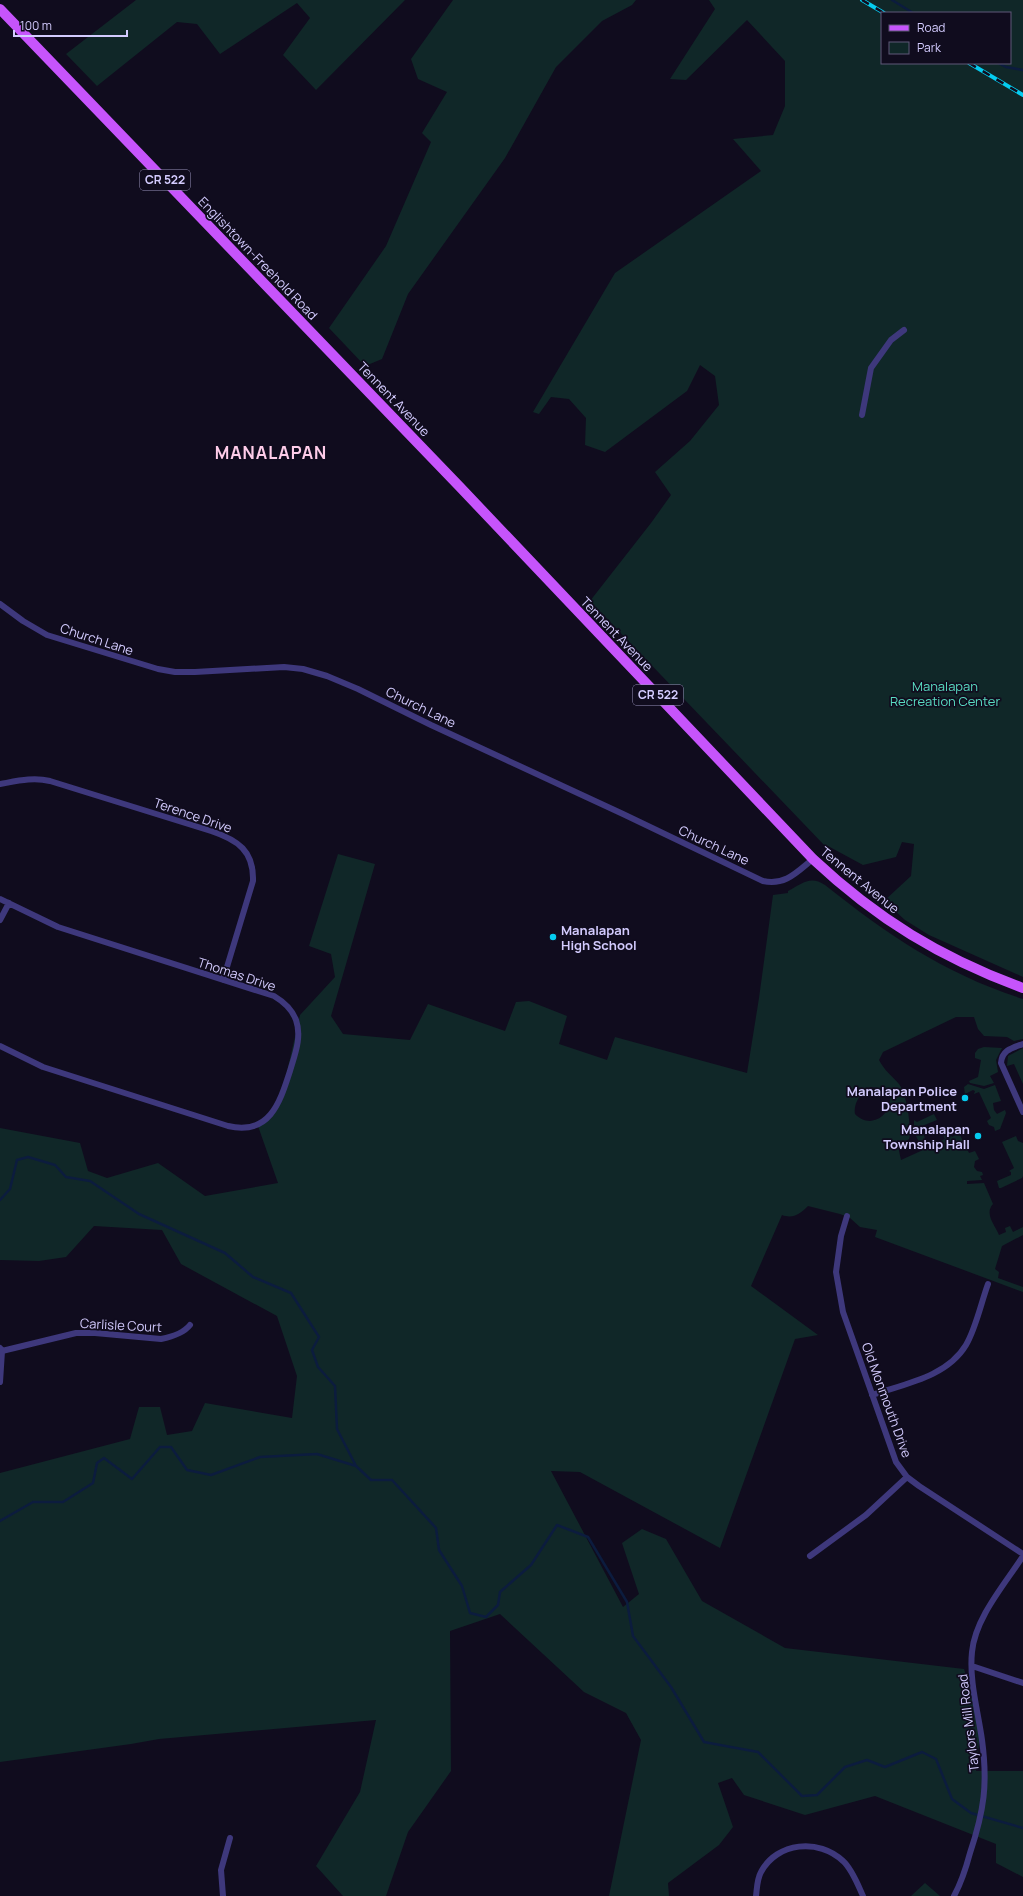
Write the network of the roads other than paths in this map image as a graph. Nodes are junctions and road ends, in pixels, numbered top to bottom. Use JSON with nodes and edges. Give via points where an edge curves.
{"nodes":[{"id":1,"x":0,"y":9,"type":"edge"},
{"id":2,"x":904,"y":330,"type":"dead end"},
{"id":3,"x":330,"y":352,"type":"joint"},
{"id":4,"x":862,"y":415,"type":"dead end"},
{"id":5,"x":0,"y":604,"type":"edge"},
{"id":6,"x":0,"y":784,"type":"edge"},
{"id":7,"x":813,"y":859,"type":"junction"},
{"id":8,"x":0,"y":899,"type":"edge"},
{"id":9,"x":9,"y":903,"type":"junction"},
{"id":10,"x":0,"y":920,"type":"edge"},
{"id":11,"x":223,"y":980,"type":"junction"},
{"id":12,"x":1023,"y":988,"type":"edge"},
{"id":13,"x":1023,"y":1044,"type":"edge"},
{"id":14,"x":0,"y":1046,"type":"edge"},
{"id":15,"x":1023,"y":1112,"type":"edge"},
{"id":16,"x":847,"y":1216,"type":"dead end"},
{"id":17,"x":988,"y":1284,"type":"dead end"},
{"id":18,"x":190,"y":1325,"type":"dead end"},
{"id":19,"x":1,"y":1350,"type":"edge"},
{"id":20,"x":0,"y":1382,"type":"edge"},
{"id":21,"x":872,"y":1395,"type":"junction"},
{"id":22,"x":906,"y":1477,"type":"junction"},
{"id":23,"x":1023,"y":1555,"type":"edge"},
{"id":24,"x":810,"y":1556,"type":"dead end"},
{"id":25,"x":972,"y":1666,"type":"junction"},
{"id":26,"x":1023,"y":1683,"type":"edge"},
{"id":27,"x":230,"y":1838,"type":"dead end"},
{"id":28,"x":223,"y":1896,"type":"edge"},
{"id":29,"x":756,"y":1896,"type":"edge"},
{"id":30,"x":863,"y":1896,"type":"edge"},
{"id":31,"x":954,"y":1896,"type":"edge"}],
"edges":[{"from":1,"to":3,"type":"main road","name":"Englishtown-Freehold Road","number":"CR 522"},
{"from":2,"to":4,"type":"street","via":[[891,340],[872,368]]},
{"from":3,"to":7,"type":"main road","name":"Tennent Avenue","number":"CR 522"},
{"from":5,"to":7,"type":"street","name":"Church Lane","via":[[47,634],[158,669],[195,672],[284,667],[327,676],[763,880],[774,882],[789,879]]},
{"from":6,"to":11,"type":"street","name":"Terence Drive","via":[[32,779],[50,781],[226,836],[240,846],[252,864],[253,881]]},
{"from":7,"to":12,"type":"main road","name":"Tennent Avenue","number":"CR 522","via":[[861,900],[915,938],[960,962]]},
{"from":8,"to":9,"type":"street","name":"Thomas Drive"},
{"from":9,"to":10,"type":"street"},
{"from":9,"to":11,"type":"street","name":"Thomas Drive","via":[[58,927]]},
{"from":11,"to":14,"type":"street","name":"Thomas Drive","via":[[274,996],[284,1002],[293,1014],[299,1031],[299,1041],[280,1103],[268,1118],[249,1127],[228,1126],[73,1077],[43,1067]]},
{"from":13,"to":15,"type":"street","via":[[1008,1050],[1001,1063]]},
{"from":16,"to":21,"type":"street","name":"Old Monmouth Drive","via":[[837,1256],[838,1289],[843,1312]]},
{"from":17,"to":21,"type":"street","via":[[966,1345],[958,1356],[931,1375]]},
{"from":18,"to":19,"type":"street","name":"Carlisle Court","via":[[170,1337],[161,1339],[76,1333]]},
{"from":19,"to":20,"type":"street"},
{"from":21,"to":22,"type":"street","name":"Old Monmouth Drive","via":[[896,1462]]},
{"from":22,"to":23,"type":"street","name":"Old Monmouth Drive"},
{"from":22,"to":24,"type":"street","via":[[866,1515]]},
{"from":23,"to":25,"type":"street","name":"Taylors Mill Road","via":[[979,1625],[972,1651]]},
{"from":25,"to":26,"type":"street"},
{"from":25,"to":31,"type":"street","name":"Taylors Mill Road","via":[[985,1761],[984,1806],[967,1865]]},
{"from":27,"to":28,"type":"street","via":[[221,1870]]},
{"from":29,"to":30,"type":"street","via":[[760,1873],[769,1859],[780,1851],[804,1846],[817,1847],[833,1853],[845,1862]]}]}
